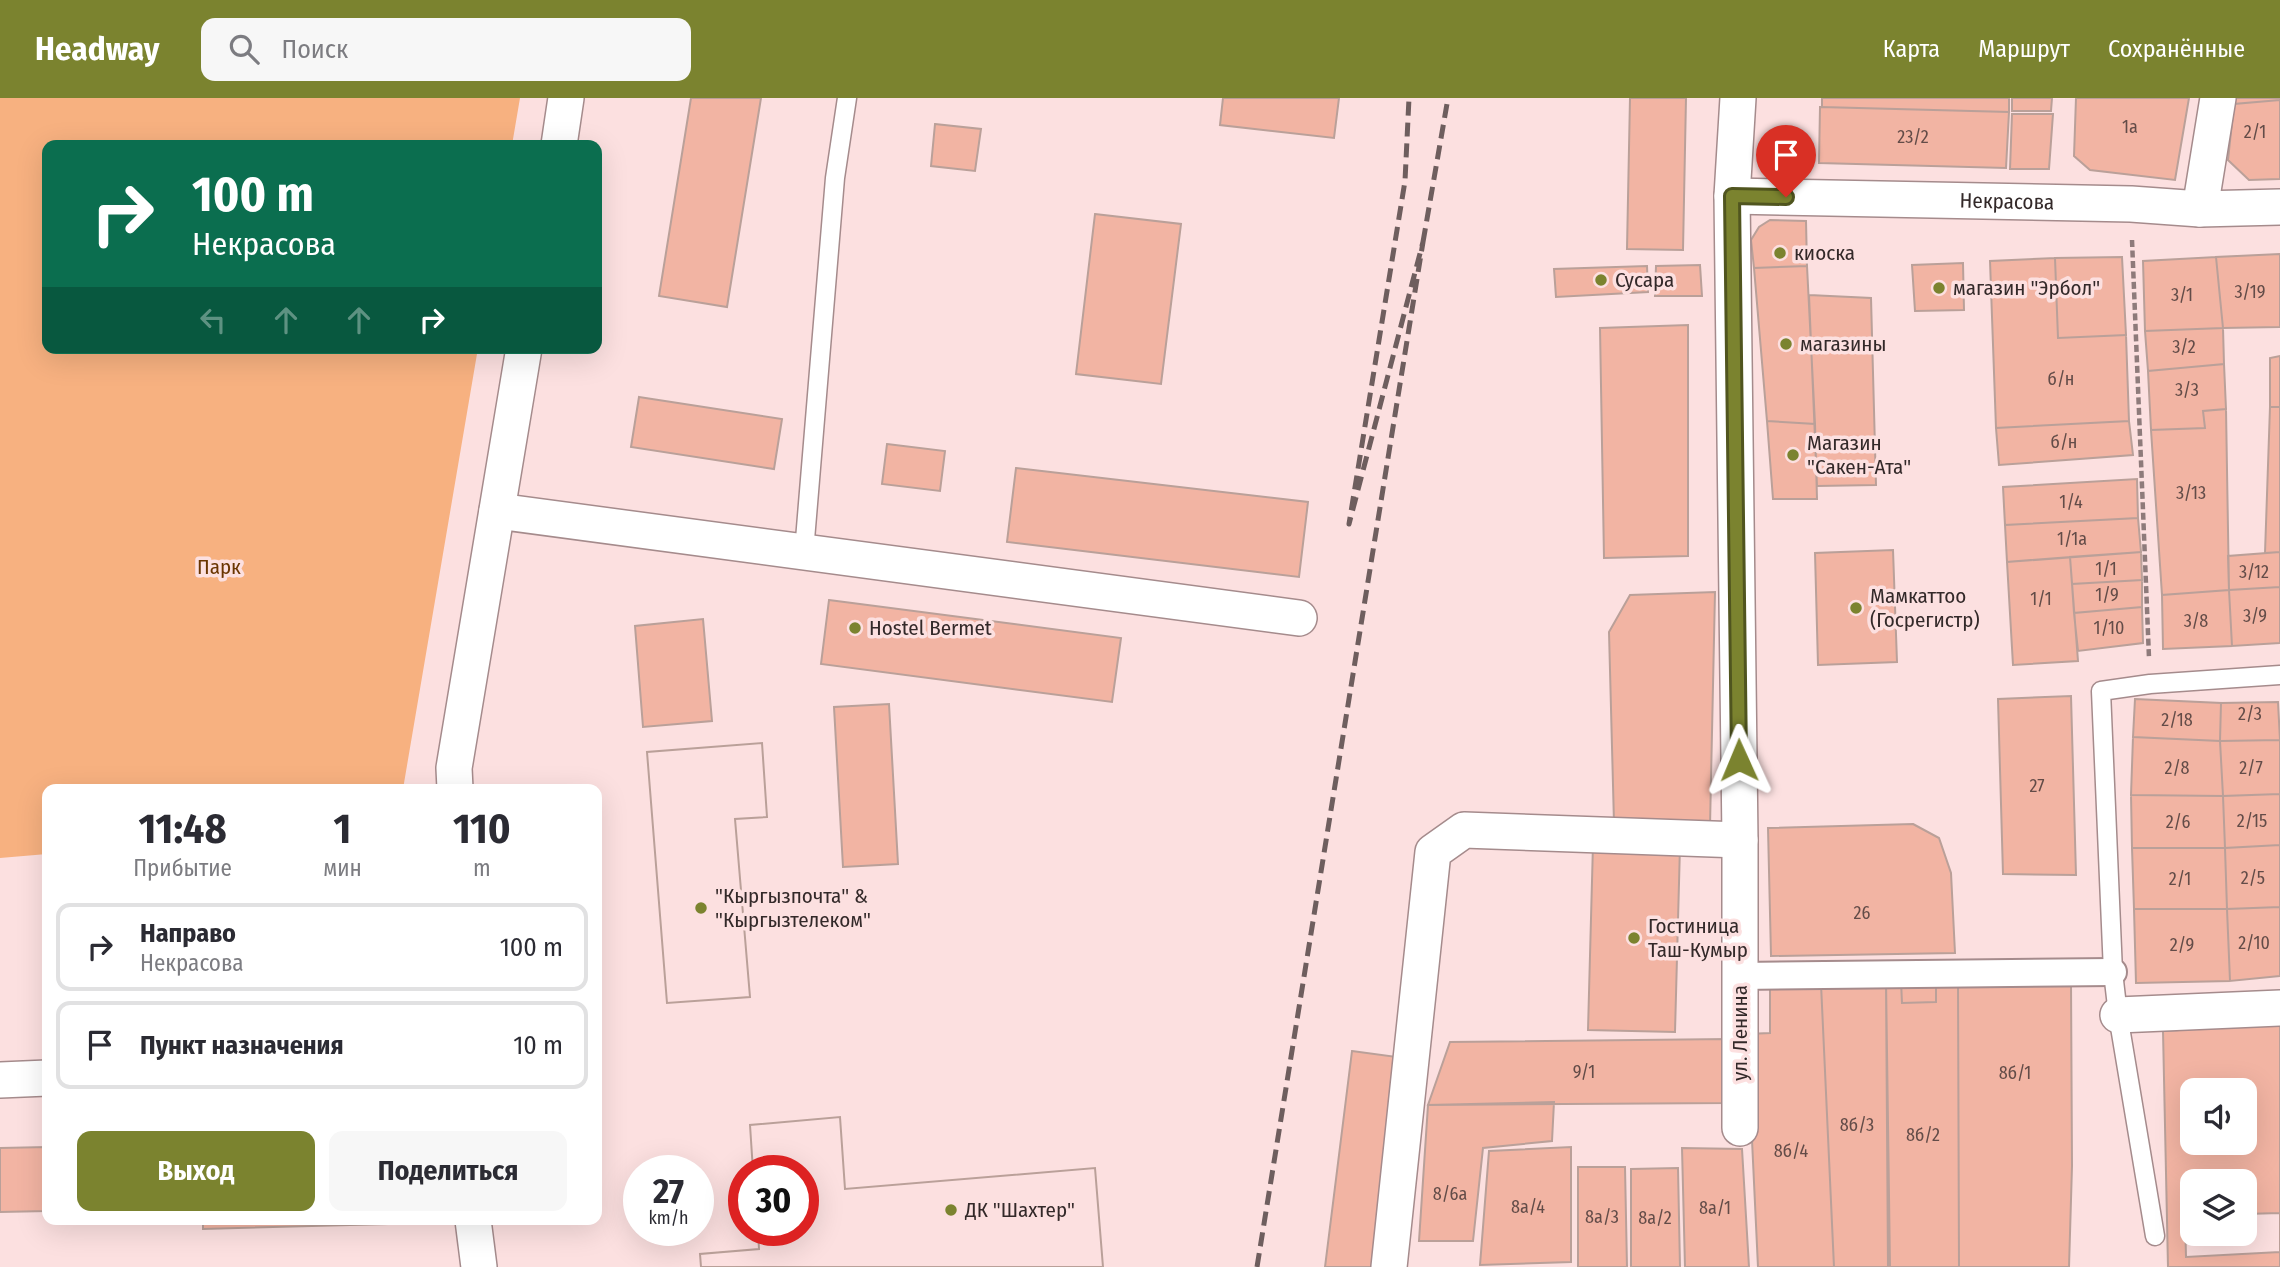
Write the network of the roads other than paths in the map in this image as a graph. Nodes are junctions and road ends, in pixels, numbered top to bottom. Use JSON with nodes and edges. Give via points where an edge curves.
{"nodes":[{"id":1,"x":566,"y":98,"type":"edge"},
{"id":2,"x":847,"y":98,"type":"edge"},
{"id":3,"x":1738,"y":98,"type":"edge"},
{"id":4,"x":2218,"y":98,"type":"edge"},
{"id":5,"x":560,"y":140,"type":"edge"},
{"id":6,"x":1732,"y":196,"type":"junction"},
{"id":7,"x":2280,"y":207,"type":"edge"},
{"id":8,"x":2200,"y":209,"type":"junction"},
{"id":9,"x":523,"y":354,"type":"edge"},
{"id":10,"x":497,"y":511,"type":"junction"},
{"id":11,"x":804,"y":552,"type":"junction"},
{"id":12,"x":1299,"y":618,"type":"dead end"},
{"id":13,"x":2280,"y":675,"type":"edge"},
{"id":14,"x":455,"y":784,"type":"edge"},
{"id":15,"x":1740,"y":840,"type":"junction"},
{"id":16,"x":2113,"y":972,"type":"junction"},
{"id":17,"x":1740,"y":976,"type":"junction"},
{"id":18,"x":2280,"y":1008,"type":"edge"},
{"id":19,"x":2118,"y":1015,"type":"junction"},
{"id":20,"x":42,"y":1078,"type":"edge"},
{"id":21,"x":0,"y":1080,"type":"edge"},
{"id":22,"x":1740,"y":1128,"type":"dead end"},
{"id":23,"x":474,"y":1225,"type":"edge"},
{"id":24,"x":2155,"y":1236,"type":"dead end"},
{"id":25,"x":480,"y":1267,"type":"edge"},
{"id":26,"x":1390,"y":1267,"type":"edge"}],
"edges":[{"from":1,"to":5,"type":"street"},
{"from":2,"to":11,"type":"lane","via":[[835,178]]},
{"from":3,"to":6,"type":"street","name":"ул. Ленина"},
{"from":4,"to":8,"type":"street"},
{"from":6,"to":8,"type":"street","name":"Некрасова"},
{"from":6,"to":15,"type":"street","name":"ул. Ленина"},
{"from":7,"to":8,"type":"street","name":"Некрасова"},
{"from":9,"to":10,"type":"street"},
{"from":10,"to":11,"type":"street"},
{"from":10,"to":14,"type":"street"},
{"from":11,"to":12,"type":"street"},
{"from":13,"to":16,"type":"lane","via":[[2101,691]]},
{"from":15,"to":17,"type":"street","name":"ул. Ленина"},
{"from":15,"to":26,"type":"street","via":[[1464,830],[1433,852]]},
{"from":16,"to":17,"type":"street"},
{"from":16,"to":19,"type":"lane"},
{"from":17,"to":22,"type":"street","name":"ул. Ленина"},
{"from":18,"to":19,"type":"street"},
{"from":19,"to":24,"type":"lane"},
{"from":20,"to":21,"type":"street"},
{"from":23,"to":25,"type":"street"}]}
